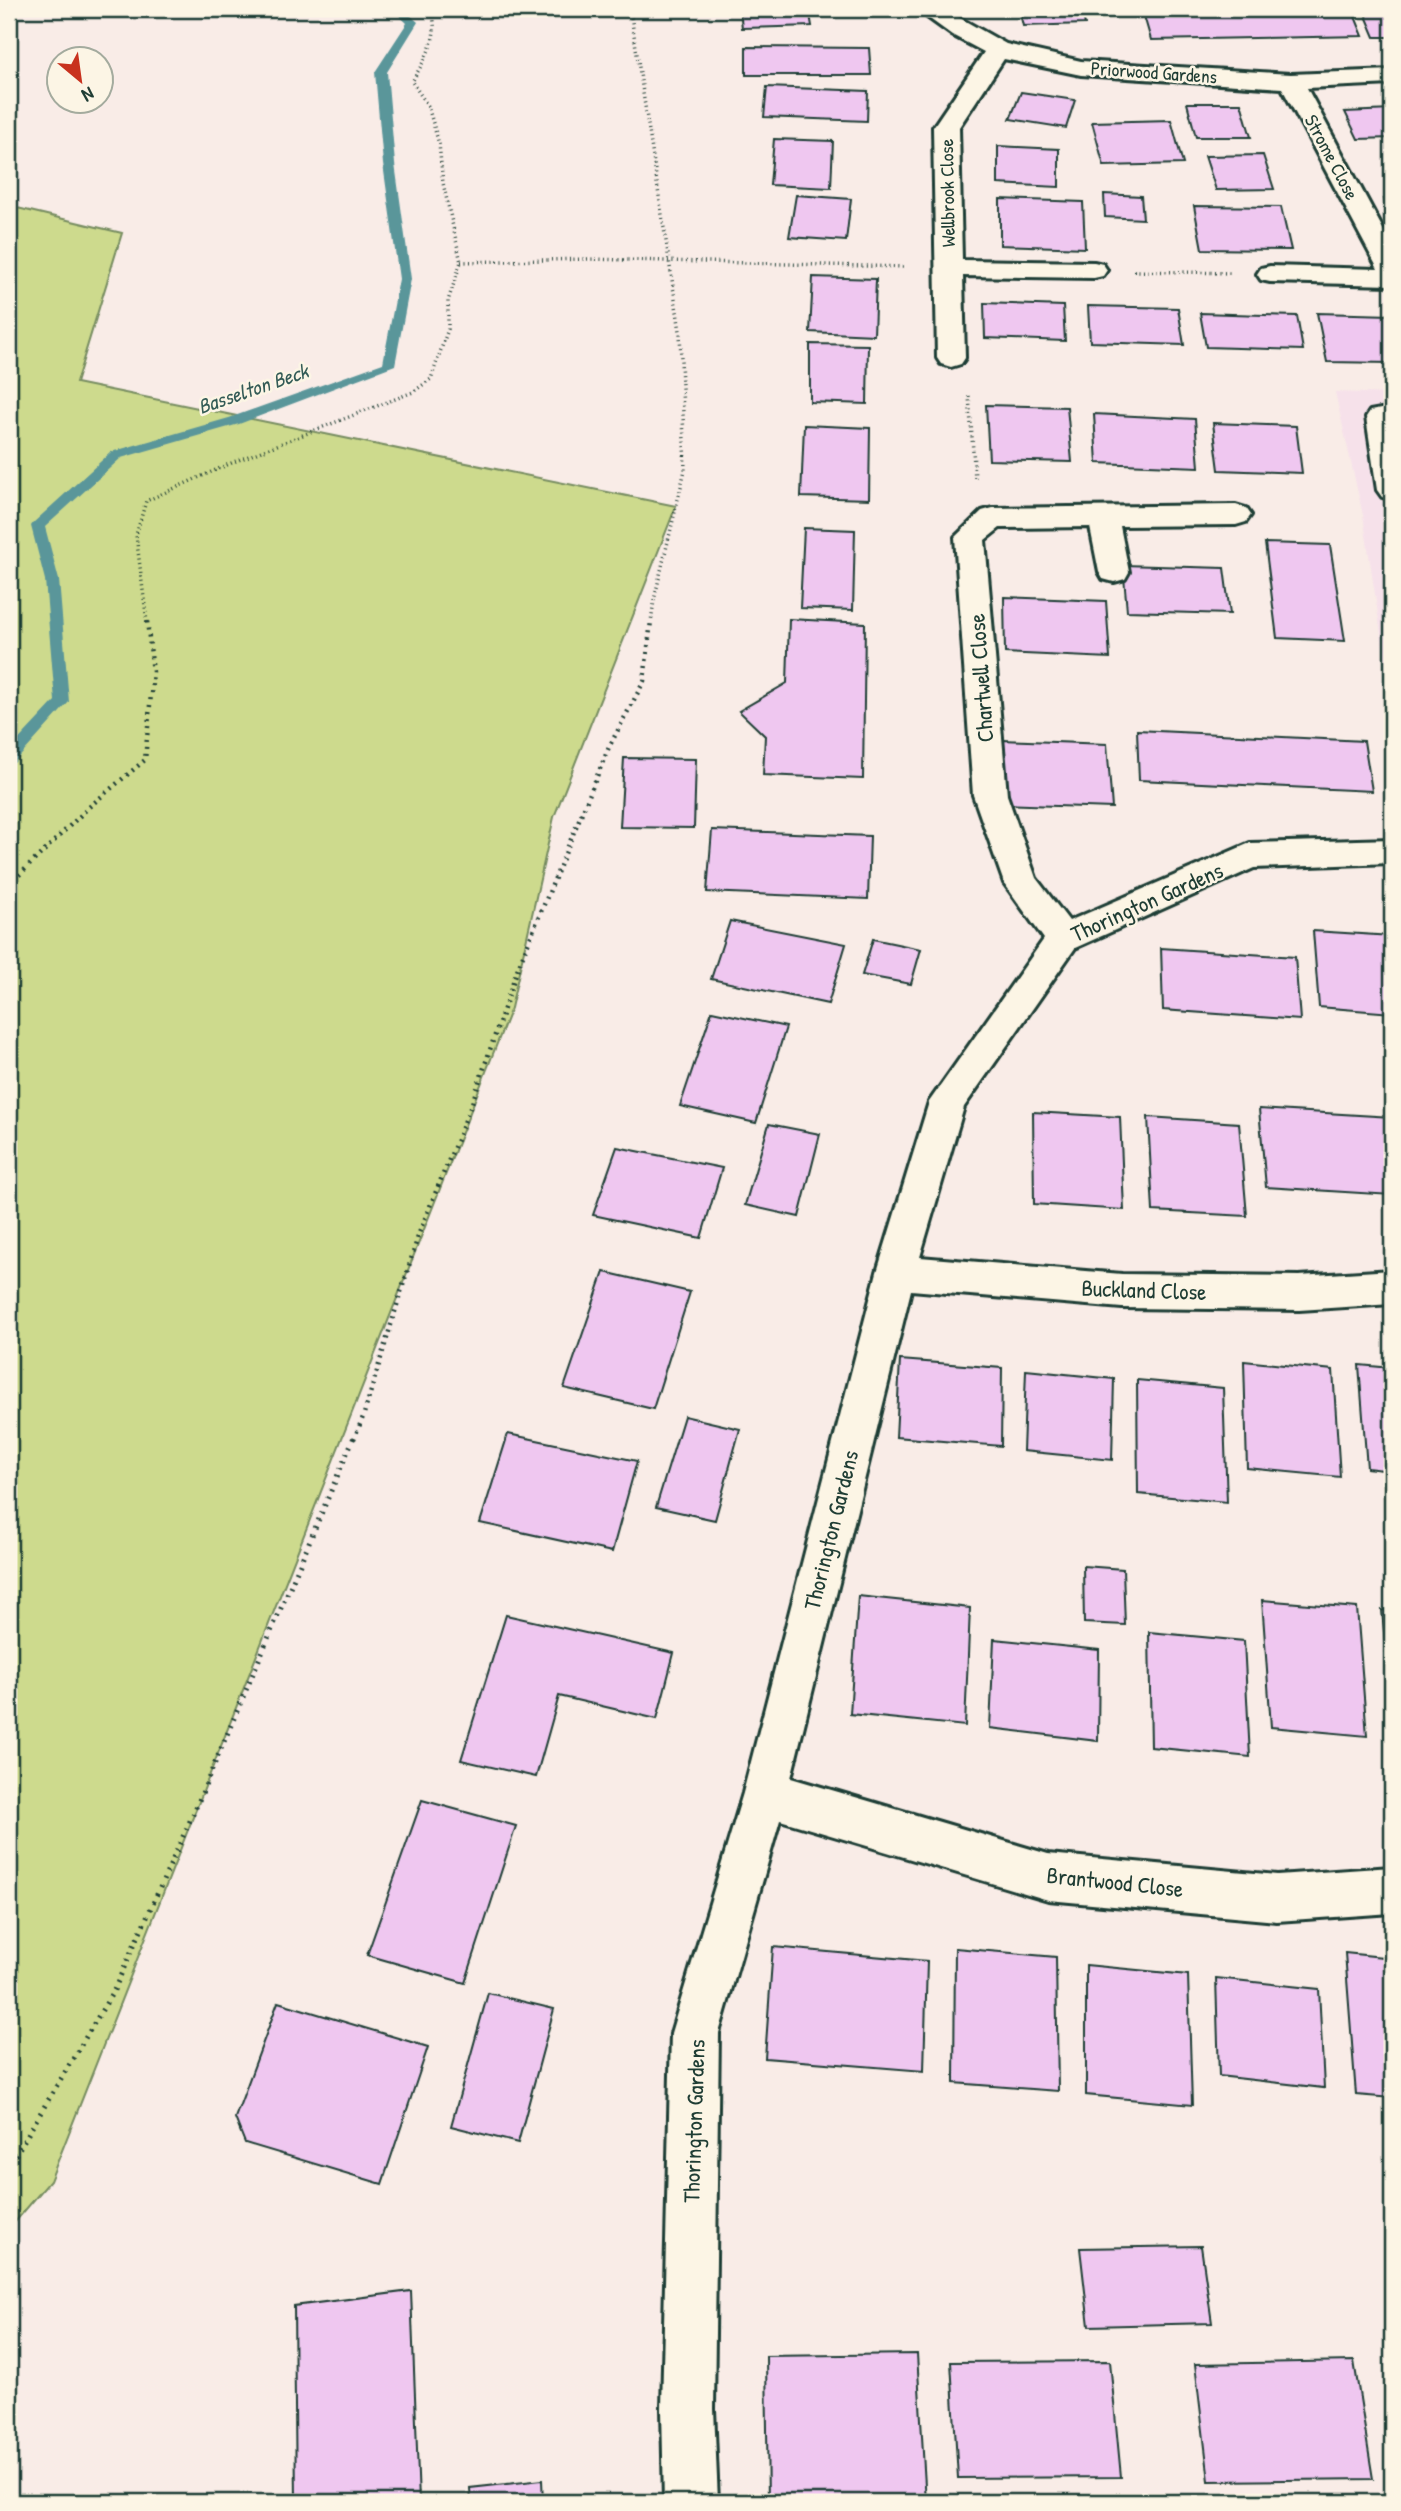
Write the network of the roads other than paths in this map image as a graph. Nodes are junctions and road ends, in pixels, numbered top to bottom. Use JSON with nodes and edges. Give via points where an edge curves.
{"nodes":[{"id":1,"x":928,"y":9,"type":"edge"},
{"id":2,"x":998,"y":51,"type":"junction"},
{"id":3,"x":1392,"y":77,"type":"edge"},
{"id":4,"x":1292,"y":80,"type":"junction"},
{"id":5,"x":948,"y":268,"type":"junction"},
{"id":6,"x":1094,"y":270,"type":"road end"},
{"id":7,"x":1392,"y":270,"type":"edge"},
{"id":8,"x":1270,"y":274,"type":"road end"},
{"id":9,"x":1392,"y":277,"type":"edge"},
{"id":10,"x":951,"y":358,"type":"road end"},
{"id":11,"x":1392,"y":416,"type":"edge"},
{"id":12,"x":1392,"y":490,"type":"edge"},
{"id":13,"x":1236,"y":515,"type":"dead end"},
{"id":14,"x":1103,"y":516,"type":"junction"},
{"id":15,"x":1114,"y":572,"type":"dead end"},
{"id":16,"x":1392,"y":851,"type":"edge"},
{"id":17,"x":1063,"y":939,"type":"junction"},
{"id":18,"x":896,"y":1272,"type":"junction"},
{"id":19,"x":1392,"y":1287,"type":"edge"},
{"id":20,"x":765,"y":1793,"type":"junction"},
{"id":21,"x":1392,"y":1891,"type":"edge"},
{"id":22,"x":691,"y":2502,"type":"edge"}],
"edges":[{"from":1,"to":2,"type":"street","name":"Priorwood Gardens"},
{"from":2,"to":4,"type":"street","name":"Priorwood Gardens","via":[[1081,68]]},
{"from":2,"to":5,"type":"street","name":"Wellbrook Close","via":[[946,127]]},
{"from":3,"to":4,"type":"street","name":"Priorwood Gardens"},
{"from":4,"to":7,"type":"street","name":"Strome Close"},
{"from":5,"to":6,"type":"street","name":"Wellbrook Close"},
{"from":5,"to":10,"type":"street","name":"Wellbrook Close"},
{"from":8,"to":9,"type":"street"},
{"from":11,"to":12,"type":"street","via":[[1380,417]]},
{"from":13,"to":14,"type":"street"},
{"from":14,"to":15,"type":"street"},
{"from":14,"to":17,"type":"street","name":"Chartwell Close","via":[[993,519],[970,537],[990,795],[1021,883]]},
{"from":16,"to":17,"type":"street","name":"Thorington Gardens","via":[[1250,856]]},
{"from":17,"to":18,"type":"street","name":"Thorington Gardens","via":[[947,1102]]},
{"from":18,"to":19,"type":"street","name":"Buckland Close","via":[[1122,1292],[1299,1293]]},
{"from":18,"to":20,"type":"street","name":"Thorington Gardens"},
{"from":20,"to":21,"type":"street","name":"Brantwood Close","via":[[1048,1877],[1278,1898]]},
{"from":20,"to":22,"type":"street","name":"Thorington Gardens","via":[[695,2033],[688,2409]]}]}
